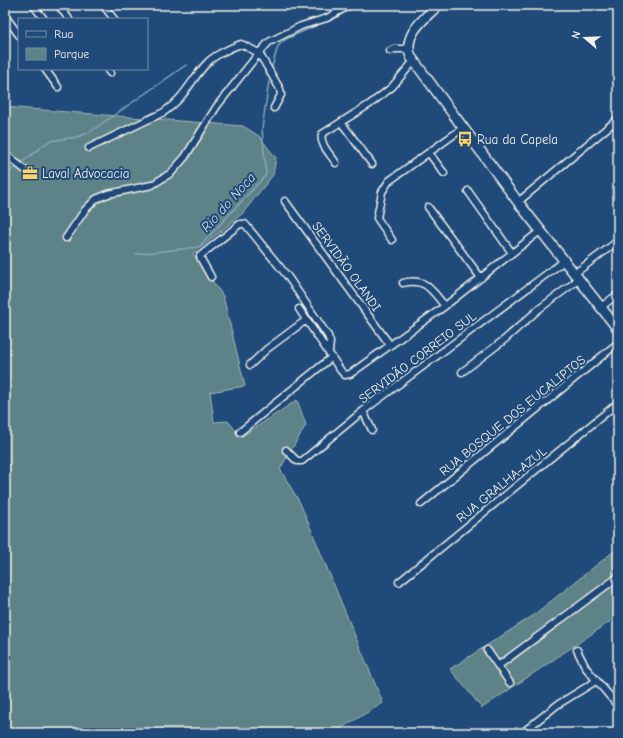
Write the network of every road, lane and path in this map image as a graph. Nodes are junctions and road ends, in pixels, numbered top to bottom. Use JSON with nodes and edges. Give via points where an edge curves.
{"nodes":[{"id":1,"x":33,"y":5,"type":"edge"},
{"id":2,"x":58,"y":5,"type":"edge"},
{"id":3,"x":103,"y":5,"type":"edge"},
{"id":4,"x":350,"y":5,"type":"edge"},
{"id":5,"x":438,"y":5,"type":"edge"},
{"id":6,"x":5,"y":16,"type":"edge"},
{"id":7,"x":43,"y":18,"type":"edge"},
{"id":8,"x":68,"y":18,"type":"edge"},
{"id":9,"x":113,"y":18,"type":"edge"},
{"id":10,"x":18,"y":34,"type":"edge"},
{"id":11,"x":408,"y":49,"type":"junction"},
{"id":12,"x":390,"y":51,"type":"dead end"},
{"id":13,"x":259,"y":53,"type":"junction"},
{"id":14,"x":414,"y":62,"type":"junction"},
{"id":15,"x":46,"y":70,"type":"edge"},
{"id":16,"x":58,"y":87,"type":"dead end"},
{"id":17,"x":274,"y":108,"type":"dead end"},
{"id":18,"x":618,"y":120,"type":"edge"},
{"id":19,"x":341,"y":122,"type":"junction"},
{"id":20,"x":463,"y":128,"type":"junction"},
{"id":21,"x":89,"y":148,"type":"dead end"},
{"id":22,"x":5,"y":154,"type":"edge"},
{"id":23,"x":429,"y":154,"type":"junction"},
{"id":24,"x":336,"y":163,"type":"dead end"},
{"id":25,"x":372,"y":164,"type":"dead end"},
{"id":26,"x":21,"y":166,"type":"dead end"},
{"id":27,"x":444,"y":173,"type":"dead end"},
{"id":28,"x":468,"y":191,"type":"dead end"},
{"id":29,"x":285,"y":201,"type":"dead end"},
{"id":30,"x":518,"y":202,"type":"junction"},
{"id":31,"x":428,"y":207,"type":"dead end"},
{"id":32,"x":540,"y":231,"type":"junction"},
{"id":33,"x":66,"y":238,"type":"dead end"},
{"id":34,"x":392,"y":240,"type":"dead end"},
{"id":35,"x":618,"y":241,"type":"edge"},
{"id":36,"x":512,"y":253,"type":"junction"},
{"id":37,"x":564,"y":261,"type":"junction"},
{"id":38,"x":211,"y":277,"type":"dead end"},
{"id":39,"x":576,"y":277,"type":"junction"},
{"id":40,"x":481,"y":278,"type":"junction"},
{"id":41,"x":403,"y":283,"type":"dead end"},
{"id":42,"x":618,"y":294,"type":"edge"},
{"id":43,"x":445,"y":306,"type":"junction"},
{"id":44,"x":601,"y":307,"type":"junction"},
{"id":45,"x":299,"y":309,"type":"dead end"},
{"id":46,"x":306,"y":320,"type":"junction"},
{"id":47,"x":618,"y":329,"type":"edge"},
{"id":48,"x":618,"y":343,"type":"edge"},
{"id":49,"x":390,"y":345,"type":"junction"},
{"id":50,"x":330,"y":355,"type":"junction"},
{"id":51,"x":250,"y":365,"type":"dead end"},
{"id":52,"x":462,"y":372,"type":"dead end"},
{"id":53,"x":618,"y":403,"type":"edge"},
{"id":54,"x":363,"y":411,"type":"junction"},
{"id":55,"x":372,"y":430,"type":"dead end"},
{"id":56,"x":240,"y":432,"type":"dead end"},
{"id":57,"x":286,"y":450,"type":"dead end"},
{"id":58,"x":421,"y":504,"type":"dead end"},
{"id":59,"x":618,"y":578,"type":"edge"},
{"id":60,"x":399,"y":582,"type":"dead end"},
{"id":61,"x":487,"y":650,"type":"dead end"},
{"id":62,"x":578,"y":650,"type":"dead end"},
{"id":63,"x":498,"y":666,"type":"junction"},
{"id":64,"x":596,"y":681,"type":"junction"},
{"id":65,"x":510,"y":682,"type":"dead end"},
{"id":66,"x":618,"y":706,"type":"edge"},
{"id":67,"x":522,"y":733,"type":"edge"}],
"edges":[{"from":1,"to":7,"type":"street"},
{"from":2,"to":8,"type":"street"},
{"from":3,"to":9,"type":"street"},
{"from":4,"to":13,"type":"street","via":[[327,18],[301,26],[269,42]]},
{"from":5,"to":11,"type":"main road","via":[[415,29]]},
{"from":6,"to":10,"type":"street"},
{"from":11,"to":12,"type":"street"},
{"from":11,"to":14,"type":"main road"},
{"from":13,"to":17,"type":"street","via":[[280,89],[281,95]]},
{"from":13,"to":21,"type":"street","via":[[241,44],[215,57],[171,107]]},
{"from":13,"to":33,"type":"street","via":[[210,116],[185,157],[171,173],[152,185],[96,199],[85,210]]},
{"from":14,"to":19,"type":"street","via":[[392,87]]},
{"from":14,"to":20,"type":"main road"},
{"from":15,"to":16,"type":"street"},
{"from":18,"to":30,"type":"street"},
{"from":19,"to":24,"type":"street","via":[[321,137]]},
{"from":19,"to":25,"type":"street"},
{"from":20,"to":23,"type":"street"},
{"from":20,"to":30,"type":"main road"},
{"from":22,"to":26,"type":"street"},
{"from":23,"to":27,"type":"street"},
{"from":23,"to":34,"type":"street","via":[[395,176],[384,187],[377,218]]},
{"from":28,"to":36,"type":"street"},
{"from":29,"to":49,"type":"street","name":"SERVIDÃO OLANDI"},
{"from":30,"to":32,"type":"main road"},
{"from":31,"to":40,"type":"street"},
{"from":32,"to":36,"type":"street"},
{"from":32,"to":37,"type":"main road"},
{"from":35,"to":39,"type":"street"},
{"from":36,"to":40,"type":"street"},
{"from":37,"to":39,"type":"main road"},
{"from":37,"to":54,"type":"street","name":"SERVIDÃO CORREIO SUL"},
{"from":38,"to":50,"type":"street","via":[[200,256],[240,224],[245,224],[288,277],[328,336]]},
{"from":39,"to":44,"type":"main road"},
{"from":39,"to":52,"type":"street","via":[[504,340]]},
{"from":40,"to":43,"type":"street"},
{"from":41,"to":43,"type":"street","via":[[420,282],[428,286]]},
{"from":42,"to":44,"type":"street"},
{"from":43,"to":49,"type":"street"},
{"from":44,"to":47,"type":"main road"},
{"from":45,"to":46,"type":"street"},
{"from":46,"to":50,"type":"street"},
{"from":46,"to":51,"type":"street","via":[[267,348]]},
{"from":48,"to":58,"type":"street","name":"RUA BOSQUE DOS EUCALIPTOS"},
{"from":49,"to":50,"type":"street","via":[[345,375]]},
{"from":50,"to":56,"type":"street"},
{"from":53,"to":60,"type":"street","name":"RUA GRALHA-AZUL"},
{"from":54,"to":55,"type":"street"},
{"from":54,"to":57,"type":"street","name":"SERVIDÃO CORREIO SUL","via":[[302,461],[297,461]]},
{"from":59,"to":63,"type":"street"},
{"from":61,"to":63,"type":"street"},
{"from":62,"to":64,"type":"street","via":[[583,665]]},
{"from":63,"to":65,"type":"street"},
{"from":64,"to":66,"type":"street"},
{"from":64,"to":67,"type":"street","via":[[557,705]]}]}
